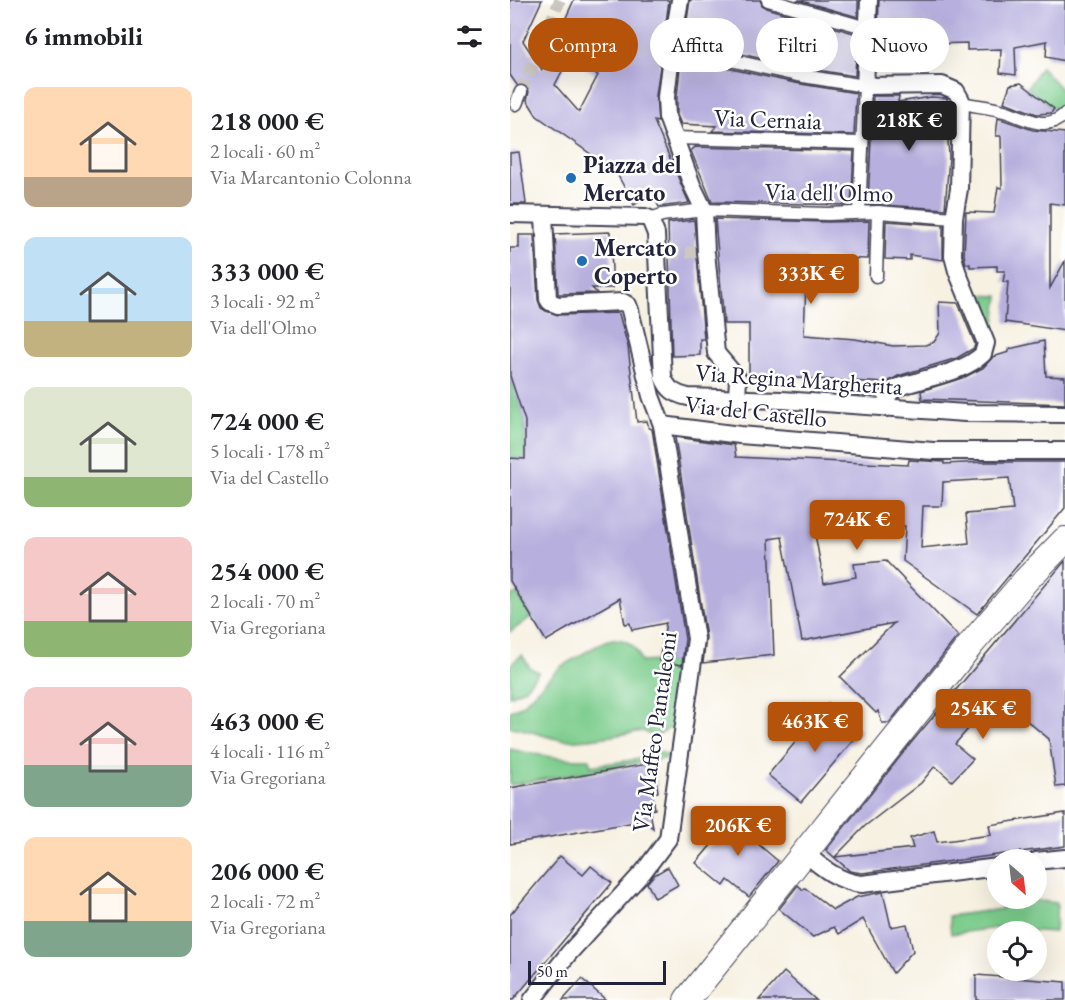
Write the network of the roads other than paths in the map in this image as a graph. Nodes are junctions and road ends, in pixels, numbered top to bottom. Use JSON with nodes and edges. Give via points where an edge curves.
{"nodes":[{"id":1,"x":680,"y":0,"type":"edge"},
{"id":2,"x":768,"y":0,"type":"edge"},
{"id":3,"x":868,"y":0,"type":"edge"},
{"id":4,"x":677,"y":18,"type":"edge"},
{"id":5,"x":867,"y":18,"type":"edge"},
{"id":6,"x":850,"y":23,"type":"edge"},
{"id":7,"x":744,"y":63,"type":"edge"},
{"id":8,"x":669,"y":72,"type":"edge"},
{"id":9,"x":865,"y":72,"type":"edge"},
{"id":10,"x":865,"y":86,"type":"junction"},
{"id":11,"x":962,"y":103,"type":"junction"},
{"id":12,"x":1065,"y":114,"type":"edge"},
{"id":13,"x":674,"y":138,"type":"junction"},
{"id":14,"x":862,"y":143,"type":"junction"},
{"id":15,"x":704,"y":210,"type":"junction"},
{"id":16,"x":859,"y":212,"type":"junction"},
{"id":17,"x":879,"y":212,"type":"junction"},
{"id":18,"x":510,"y":214,"type":"edge"},
{"id":19,"x":544,"y":215,"type":"junction"},
{"id":20,"x":954,"y":218,"type":"junction"},
{"id":21,"x":650,"y":219,"type":"junction"},
{"id":22,"x":876,"y":276,"type":"dead end"},
{"id":23,"x":737,"y":397,"type":"junction"},
{"id":24,"x":885,"y":408,"type":"junction"},
{"id":25,"x":1065,"y":414,"type":"edge"},
{"id":26,"x":662,"y":425,"type":"junction"},
{"id":27,"x":1065,"y":451,"type":"edge"},
{"id":28,"x":1065,"y":540,"type":"edge"},
{"id":29,"x":805,"y":853,"type":"junction"},
{"id":30,"x":1065,"y":858,"type":"edge"},
{"id":31,"x":1047,"y":860,"type":"edge"},
{"id":32,"x":987,"y":869,"type":"edge"},
{"id":33,"x":532,"y":1000,"type":"edge"},
{"id":34,"x":687,"y":1000,"type":"edge"}],
"edges":[{"from":1,"to":4,"type":"street"},
{"from":2,"to":6,"type":"street"},
{"from":3,"to":5,"type":"street"},
{"from":7,"to":10,"type":"street"},
{"from":8,"to":13,"type":"street","via":[[666,106]]},
{"from":9,"to":10,"type":"street"},
{"from":10,"to":11,"type":"street","via":[[942,85],[956,91]]},
{"from":10,"to":14,"type":"street"},
{"from":11,"to":12,"type":"street","via":[[1046,124]]},
{"from":11,"to":20,"type":"street"},
{"from":13,"to":14,"type":"street","name":"Via Cernaia"},
{"from":13,"to":15,"type":"street"},
{"from":14,"to":16,"type":"street"},
{"from":15,"to":16,"type":"street","name":"Via dell'Olmo"},
{"from":15,"to":21,"type":"street","name":"Via dell'Olmo"},
{"from":15,"to":23,"type":"street","via":[[704,252],[716,353],[738,379]]},
{"from":16,"to":17,"type":"street","name":"Via dell'Olmo"},
{"from":17,"to":20,"type":"street","name":"Via dell'Olmo"},
{"from":17,"to":22,"type":"street"},
{"from":18,"to":19,"type":"street"},
{"from":19,"to":21,"type":"street"},
{"from":19,"to":26,"type":"street","name":"Via del Castello","via":[[550,303],[628,305]]},
{"from":20,"to":24,"type":"street","via":[[954,261],[986,349],[978,360],[966,366],[898,388],[889,395]]},
{"from":21,"to":23,"type":"street","name":"Via Regina Margherita","via":[[662,253],[666,385],[688,397]]},
{"from":23,"to":24,"type":"street","name":"Via Regina Margherita"},
{"from":24,"to":25,"type":"street","name":"Via Regina Margherita"},
{"from":26,"to":27,"type":"street","name":"Via del Castello","via":[[933,451]]},
{"from":26,"to":33,"type":"street","name":"Via Maffeo Pantaleoni","via":[[696,639],[668,838]]},
{"from":28,"to":29,"type":"main road","via":[[998,612]]},
{"from":29,"to":32,"type":"street","via":[[829,872],[855,884]]},
{"from":29,"to":34,"type":"main road"},
{"from":30,"to":31,"type":"street"}]}
